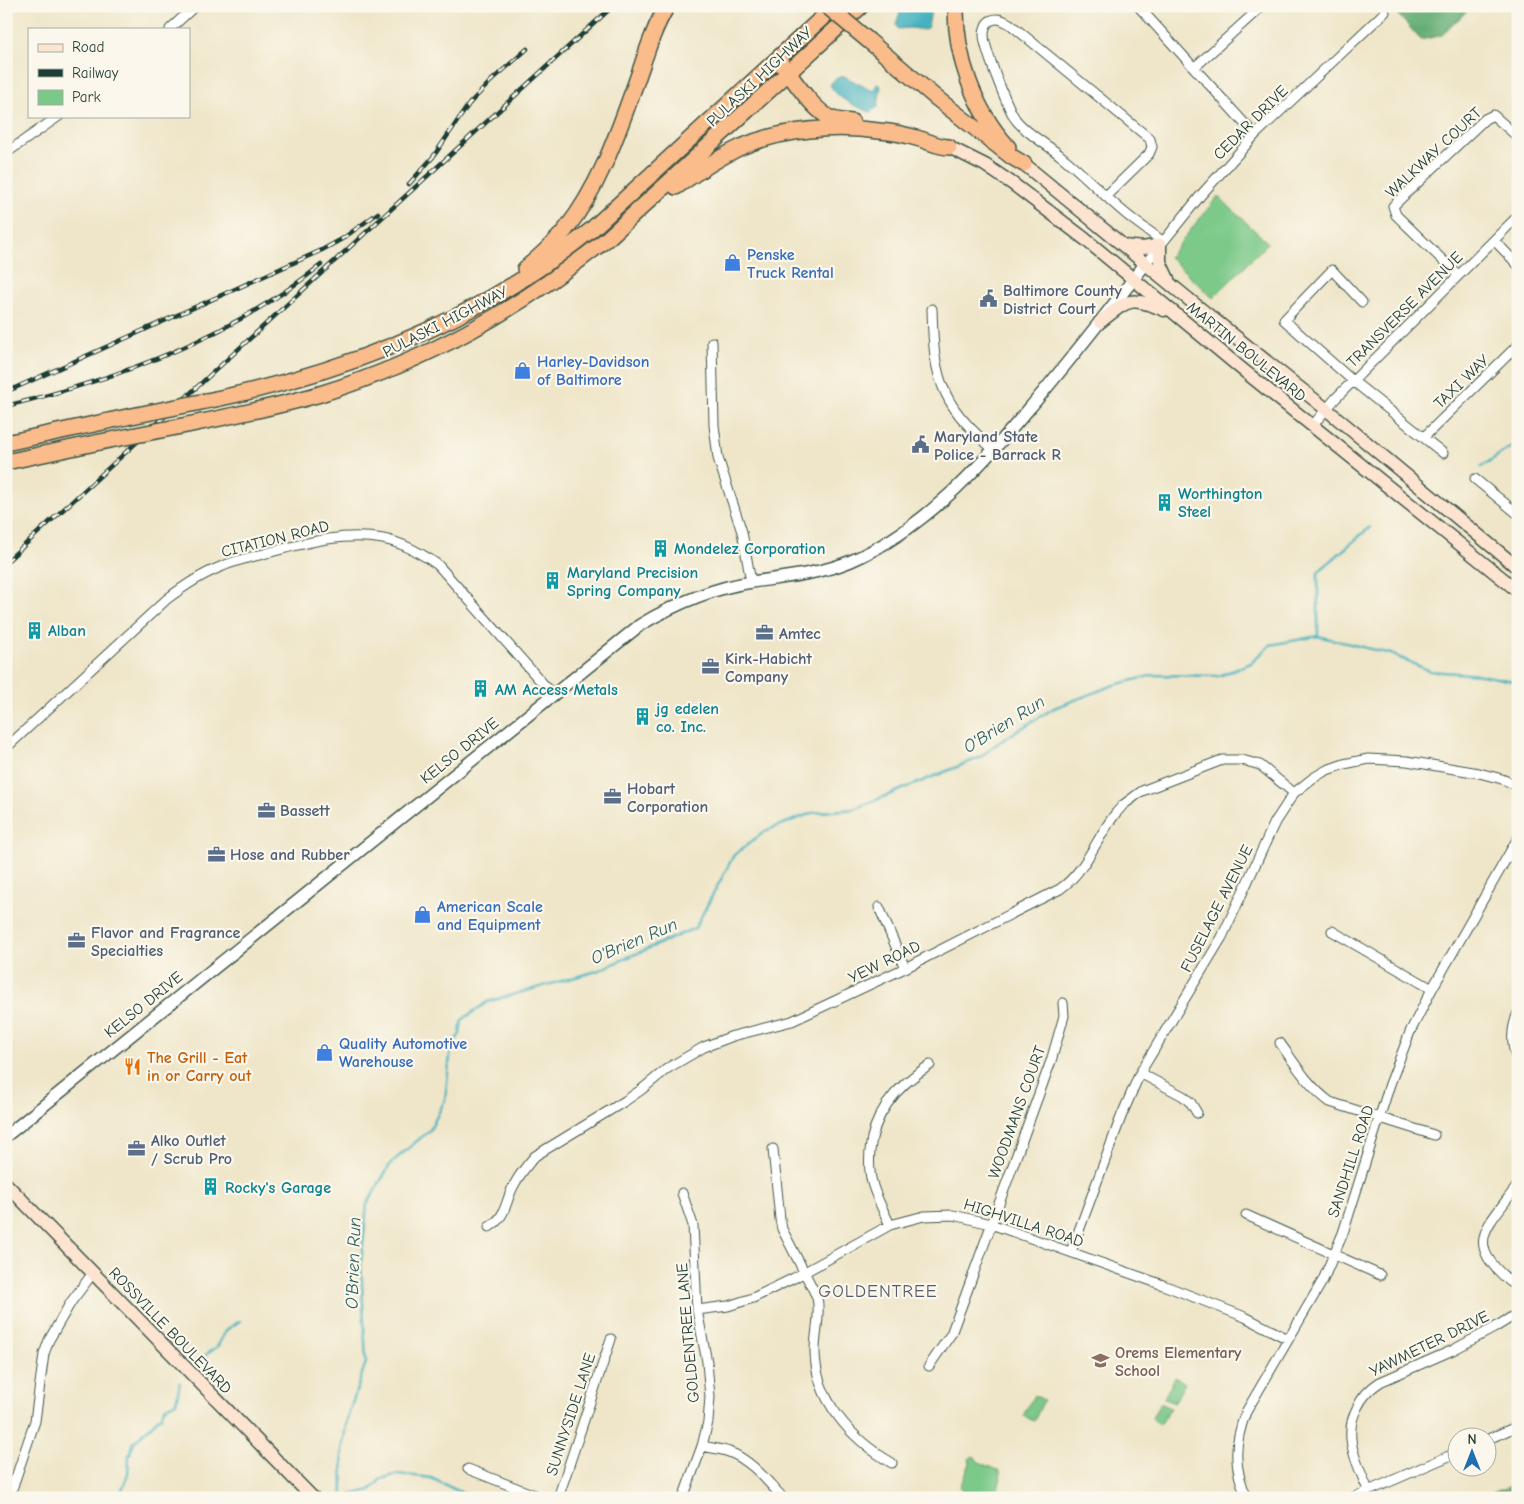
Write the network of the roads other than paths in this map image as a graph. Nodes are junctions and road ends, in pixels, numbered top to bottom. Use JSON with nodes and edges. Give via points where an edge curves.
{"nodes":[{"id":1,"x":195,"y":6,"type":"edge"},
{"id":2,"x":667,"y":6,"type":"edge"},
{"id":3,"x":827,"y":6,"type":"edge"},
{"id":4,"x":835,"y":6,"type":"edge"},
{"id":5,"x":861,"y":6,"type":"edge"},
{"id":6,"x":956,"y":6,"type":"edge"},
{"id":7,"x":1138,"y":6,"type":"edge"},
{"id":8,"x":1262,"y":6,"type":"edge"},
{"id":9,"x":1385,"y":12,"type":"dead end"},
{"id":10,"x":171,"y":28,"type":"edge"},
{"id":11,"x":777,"y":59,"type":"junction"},
{"id":12,"x":1195,"y":67,"type":"junction"},
{"id":13,"x":788,"y":73,"type":"junction"},
{"id":14,"x":56,"y":118,"type":"edge"},
{"id":15,"x":1255,"y":135,"type":"junction"},
{"id":16,"x":1518,"y":138,"type":"edge"},
{"id":17,"x":949,"y":147,"type":"junction"},
{"id":18,"x":6,"y":153,"type":"edge"},
{"id":19,"x":1024,"y":164,"type":"junction"},
{"id":20,"x":1106,"y":196,"type":"junction"},
{"id":21,"x":1518,"y":216,"type":"edge"},
{"id":22,"x":630,"y":219,"type":"junction"},
{"id":23,"x":1494,"y":240,"type":"junction"},
{"id":24,"x":1161,"y":244,"type":"junction"},
{"id":25,"x":1124,"y":246,"type":"junction"},
{"id":26,"x":1146,"y":263,"type":"junction"},
{"id":27,"x":1518,"y":265,"type":"edge"},
{"id":28,"x":1458,"y":276,"type":"junction"},
{"id":29,"x":1134,"y":279,"type":"junction"},
{"id":30,"x":1173,"y":285,"type":"junction"},
{"id":31,"x":491,"y":299,"type":"junction"},
{"id":32,"x":1362,"y":302,"type":"dead end"},
{"id":33,"x":932,"y":309,"type":"dead end"},
{"id":34,"x":1178,"y":316,"type":"junction"},
{"id":35,"x":496,"y":317,"type":"junction"},
{"id":36,"x":1100,"y":322,"type":"junction"},
{"id":37,"x":712,"y":342,"type":"dead end"},
{"id":38,"x":1518,"y":346,"type":"edge"},
{"id":39,"x":1353,"y":382,"type":"junction"},
{"id":40,"x":1326,"y":409,"type":"junction"},
{"id":41,"x":1312,"y":425,"type":"junction"},
{"id":42,"x":1424,"y":437,"type":"junction"},
{"id":43,"x":6,"y":443,"type":"edge"},
{"id":44,"x":994,"y":450,"type":"junction"},
{"id":45,"x":1443,"y":454,"type":"dead end"},
{"id":46,"x":6,"y":462,"type":"edge"},
{"id":47,"x":1474,"y":479,"type":"dead end"},
{"id":48,"x":1518,"y":514,"type":"edge"},
{"id":49,"x":1518,"y":568,"type":"edge"},
{"id":50,"x":751,"y":582,"type":"junction"},
{"id":51,"x":1518,"y":591,"type":"edge"},
{"id":52,"x":553,"y":695,"type":"junction"},
{"id":53,"x":6,"y":748,"type":"edge"},
{"id":54,"x":1518,"y":786,"type":"edge"},
{"id":55,"x":1294,"y":793,"type":"junction"},
{"id":56,"x":1518,"y":838,"type":"edge"},
{"id":57,"x":879,"y":907,"type":"dead end"},
{"id":58,"x":1332,"y":931,"type":"dead end"},
{"id":59,"x":905,"y":968,"type":"junction"},
{"id":60,"x":1432,"y":989,"type":"junction"},
{"id":61,"x":1063,"y":1003,"type":"dead end"},
{"id":62,"x":1518,"y":1013,"type":"edge"},
{"id":63,"x":1280,"y":1043,"type":"dead end"},
{"id":64,"x":1518,"y":1062,"type":"edge"},
{"id":65,"x":930,"y":1065,"type":"dead end"},
{"id":66,"x":1140,"y":1073,"type":"junction"},
{"id":67,"x":1196,"y":1113,"type":"dead end"},
{"id":68,"x":1380,"y":1119,"type":"junction"},
{"id":69,"x":1434,"y":1135,"type":"dead end"},
{"id":70,"x":6,"y":1136,"type":"edge"},
{"id":71,"x":773,"y":1149,"type":"dead end"},
{"id":72,"x":6,"y":1184,"type":"edge"},
{"id":73,"x":1518,"y":1185,"type":"edge"},
{"id":74,"x":682,"y":1193,"type":"dead end"},
{"id":75,"x":1246,"y":1215,"type":"dead end"},
{"id":76,"x":991,"y":1224,"type":"junction"},
{"id":77,"x":890,"y":1225,"type":"junction"},
{"id":78,"x":489,"y":1227,"type":"dead end"},
{"id":79,"x":1072,"y":1252,"type":"junction"},
{"id":80,"x":1333,"y":1255,"type":"junction"},
{"id":81,"x":803,"y":1272,"type":"junction"},
{"id":82,"x":93,"y":1273,"type":"junction"},
{"id":83,"x":1380,"y":1275,"type":"dead end"},
{"id":84,"x":1518,"y":1288,"type":"edge"},
{"id":85,"x":697,"y":1310,"type":"junction"},
{"id":86,"x":1518,"y":1313,"type":"edge"},
{"id":87,"x":611,"y":1339,"type":"dead end"},
{"id":88,"x":1288,"y":1339,"type":"junction"},
{"id":89,"x":929,"y":1366,"type":"dead end"},
{"id":90,"x":1518,"y":1426,"type":"edge"},
{"id":91,"x":1496,"y":1436,"type":"edge"},
{"id":92,"x":702,"y":1446,"type":"junction"},
{"id":93,"x":1446,"y":1457,"type":"edge"},
{"id":94,"x":892,"y":1463,"type":"dead end"},
{"id":95,"x":468,"y":1469,"type":"dead end"},
{"id":96,"x":1368,"y":1490,"type":"junction"},
{"id":97,"x":10,"y":1497,"type":"edge"},
{"id":98,"x":313,"y":1498,"type":"edge"},
{"id":99,"x":542,"y":1498,"type":"edge"},
{"id":100,"x":558,"y":1498,"type":"edge"},
{"id":101,"x":683,"y":1498,"type":"edge"},
{"id":102,"x":783,"y":1498,"type":"edge"},
{"id":103,"x":1247,"y":1498,"type":"edge"},
{"id":104,"x":1352,"y":1498,"type":"edge"}],
"edges":[{"from":1,"to":10,"type":"street"},
{"from":2,"to":31,"type":"highway","via":[[612,149],[586,199],[555,241]]},
{"from":3,"to":19,"type":"highway","bridge":true,"via":[[935,97]]},
{"from":4,"to":11,"type":"highway","name":"PULASKI HIGHWAY"},
{"from":5,"to":13,"type":"highway","name":"PULASKI HIGHWAY"},
{"from":6,"to":19,"type":"highway","via":[[961,55],[983,112]]},
{"from":7,"to":12,"type":"street"},
{"from":8,"to":12,"type":"street"},
{"from":9,"to":15,"type":"street","name":"CEDAR DRIVE"},
{"from":11,"to":13,"type":"highway"},
{"from":11,"to":31,"type":"highway","name":"PULASKI HIGHWAY","via":[[591,230]]},
{"from":12,"to":15,"type":"street"},
{"from":13,"to":17,"type":"highway","via":[[829,117],[899,129]]},
{"from":13,"to":22,"type":"highway","name":"PULASKI HIGHWAY"},
{"from":14,"to":18,"type":"street"},
{"from":15,"to":24,"type":"street","name":"CEDAR DRIVE"},
{"from":16,"to":28,"type":"street","name":"WALKWAY COURT","via":[[1493,115],[1393,206],[1396,214]]},
{"from":17,"to":22,"type":"highway","via":[[870,130],[827,129],[785,134],[754,142],[725,155]]},
{"from":17,"to":29,"type":"main road","name":"MARTIN BOULEVARD","via":[[1013,184]]},
{"from":19,"to":25,"type":"main road","name":"MARTIN BOULEVARD"},
{"from":20,"to":20,"type":"street","via":[[1016,120],[986,46],[984,32],[990,21],[999,19],[1010,24],[1150,139],[1152,147],[1149,154]]},
{"from":20,"to":24,"type":"street"},
{"from":21,"to":23,"type":"street","name":"TRANSVERSE AVENUE"},
{"from":22,"to":35,"type":"highway","name":"PULASKI HIGHWAY","via":[[574,265]]},
{"from":23,"to":27,"type":"street"},
{"from":23,"to":28,"type":"street","name":"TRANSVERSE AVENUE"},
{"from":24,"to":25,"type":"main road","via":[[1143,248]]},
{"from":24,"to":26,"type":"street","name":"CEDAR DRIVE"},
{"from":24,"to":30,"type":"main road","via":[[1160,262]]},
{"from":25,"to":26,"type":"main road","name":"MARTIN BOULEVARD"},
{"from":26,"to":29,"type":"street","name":"KELSO DRIVE"},
{"from":26,"to":30,"type":"main road","name":"MARTIN BOULEVARD"},
{"from":28,"to":39,"type":"street","name":"TRANSVERSE AVENUE"},
{"from":29,"to":34,"type":"main road","name":"MARTIN BOULEVARD"},
{"from":29,"to":36,"type":"street","name":"KELSO DRIVE"},
{"from":30,"to":40,"type":"main road","name":"MARTIN BOULEVARD"},
{"from":31,"to":35,"type":"highway"},
{"from":31,"to":43,"type":"highway","name":"PULASKI HIGHWAY","bridge":true,"via":[[427,331],[351,362],[284,384]]},
{"from":32,"to":39,"type":"street","via":[[1332,270],[1284,320]]},
{"from":33,"to":44,"type":"street","via":[[937,366],[946,395],[967,423]]},
{"from":34,"to":36,"type":"main road","via":[[1134,300],[1122,304]]},
{"from":34,"to":41,"type":"main road","name":"MARTIN BOULEVARD"},
{"from":35,"to":46,"type":"highway","name":"PULASKI HIGHWAY","bridge":true,"via":[[427,353],[358,382],[280,404]]},
{"from":36,"to":44,"type":"street","name":"KELSO DRIVE"},
{"from":37,"to":50,"type":"street","via":[[718,458],[742,532]]},
{"from":38,"to":42,"type":"street","name":"TAXI WAY"},
{"from":39,"to":40,"type":"street","name":"TRANSVERSE AVENUE"},
{"from":39,"to":42,"type":"street"},
{"from":40,"to":41,"type":"street","name":"TRANSVERSE AVENUE"},
{"from":40,"to":49,"type":"main road","name":"MARTIN BOULEVARD"},
{"from":41,"to":51,"type":"main road","name":"MARTIN BOULEVARD"},
{"from":42,"to":45,"type":"street"},
{"from":44,"to":50,"type":"street","name":"KELSO DRIVE","via":[[931,511],[866,554],[816,572]]},
{"from":47,"to":48,"type":"street"},
{"from":50,"to":52,"type":"street","name":"KELSO DRIVE","via":[[706,593],[673,606],[620,640]]},
{"from":52,"to":53,"type":"street","name":"CITATION ROAD","via":[[438,565],[401,544],[385,539],[349,536],[240,560],[196,579],[167,599]]},
{"from":52,"to":70,"type":"street","name":"KELSO DRIVE"},
{"from":54,"to":55,"type":"street","name":"FUSELAGE AVENUE","via":[[1470,772],[1407,761],[1368,759],[1327,770]]},
{"from":55,"to":59,"type":"street","name":"YEW ROAD","via":[[1260,765],[1232,759],[1142,791],[1111,818],[1082,868],[1064,886]]},
{"from":55,"to":66,"type":"street","name":"FUSELAGE AVENUE","via":[[1279,814],[1222,937]]},
{"from":56,"to":60,"type":"street","name":"SANDHILL ROAD"},
{"from":57,"to":59,"type":"street"},
{"from":58,"to":60,"type":"street"},
{"from":59,"to":78,"type":"street","name":"YEW ROAD","via":[[792,1022],[733,1036],[704,1047],[668,1068],[641,1090],[535,1156],[524,1168],[501,1217]]},
{"from":60,"to":68,"type":"street","name":"SANDHILL ROAD","via":[[1410,1032]]},
{"from":61,"to":76,"type":"street","name":"WOODMANS COURT","via":[[1064,1016],[1056,1046]]},
{"from":62,"to":64,"type":"street","via":[[1512,1037]]},
{"from":63,"to":68,"type":"street","via":[[1323,1097]]},
{"from":65,"to":77,"type":"street","via":[[887,1102],[873,1131],[870,1172]]},
{"from":66,"to":67,"type":"street","via":[[1183,1096],[1191,1102]]},
{"from":66,"to":79,"type":"street","name":"FUSELAGE AVENUE"},
{"from":68,"to":69,"type":"street"},
{"from":68,"to":80,"type":"street","name":"SANDHILL ROAD"},
{"from":71,"to":81,"type":"street","via":[[780,1219],[785,1237]]},
{"from":72,"to":82,"type":"main road","name":"ROSSVILLE BOULEVARD"},
{"from":73,"to":84,"type":"street","via":[[1490,1221],[1484,1236],[1484,1249],[1491,1264]]},
{"from":74,"to":85,"type":"street","name":"GOLDENTREE LANE","via":[[693,1225]]},
{"from":75,"to":80,"type":"street"},
{"from":76,"to":77,"type":"street","name":"HIGHVILLA ROAD","via":[[953,1215],[936,1215]]},
{"from":76,"to":79,"type":"street","name":"HIGHVILLA ROAD"},
{"from":76,"to":89,"type":"street","name":"WOODMANS COURT","via":[[951,1334]]},
{"from":77,"to":81,"type":"street","name":"HIGHVILLA ROAD"},
{"from":79,"to":88,"type":"street","name":"HIGHVILLA ROAD","via":[[1221,1307]]},
{"from":80,"to":83,"type":"street"},
{"from":80,"to":88,"type":"street","name":"SANDHILL ROAD"},
{"from":81,"to":85,"type":"street","name":"HIGHVILLA ROAD","via":[[754,1298]]},
{"from":81,"to":94,"type":"street","via":[[817,1297],[819,1318],[815,1351],[826,1394],[837,1415],[859,1440]]},
{"from":82,"to":97,"type":"street","via":[[49,1340],[44,1354],[35,1421]]},
{"from":82,"to":98,"type":"main road","name":"ROSSVILLE BOULEVARD"},
{"from":85,"to":92,"type":"street","name":"GOLDENTREE LANE","via":[[710,1398]]},
{"from":86,"to":96,"type":"street","name":"YAWMETER DRIVE","via":[[1453,1350],[1380,1382],[1363,1396],[1353,1415],[1350,1435]]},
{"from":87,"to":100,"type":"street","name":"SUNNYSIDE LANE"},
{"from":88,"to":103,"type":"street","name":"SANDHILL ROAD","via":[[1255,1394],[1240,1429],[1237,1463]]},
{"from":90,"to":91,"type":"street"},
{"from":92,"to":101,"type":"street","name":"GOLDENTREE LANE"},
{"from":92,"to":102,"type":"street","via":[[731,1453],[750,1464]]},
{"from":93,"to":96,"type":"street"},
{"from":95,"to":99,"type":"street"},
{"from":96,"to":104,"type":"street"}]}
